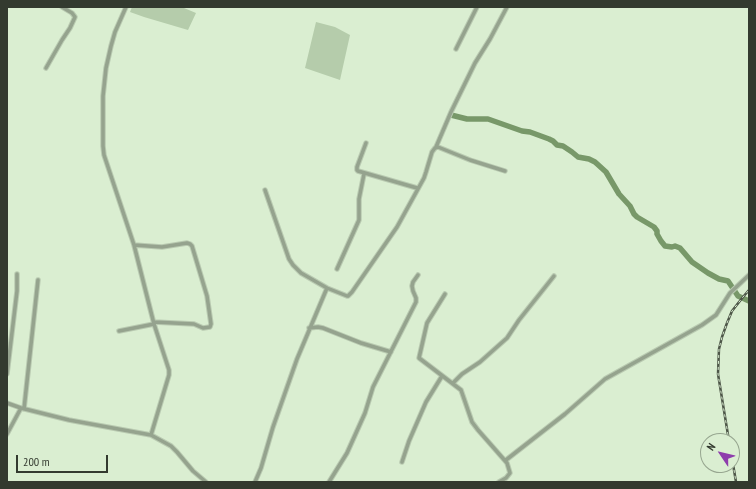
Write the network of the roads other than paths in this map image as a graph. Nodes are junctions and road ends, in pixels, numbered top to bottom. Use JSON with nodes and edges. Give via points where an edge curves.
{"nodes":[{"id":1,"x":62,"y":7,"type":"edge"},
{"id":2,"x":126,"y":7,"type":"edge"},
{"id":3,"x":477,"y":7,"type":"edge"},
{"id":4,"x":507,"y":7,"type":"edge"},
{"id":5,"x":456,"y":49,"type":"dead end"},
{"id":6,"x":46,"y":68,"type":"dead end"},
{"id":7,"x":366,"y":143,"type":"dead end"},
{"id":8,"x":436,"y":147,"type":"junction"},
{"id":9,"x":505,"y":172,"type":"dead end"},
{"id":10,"x":364,"y":174,"type":"junction"},
{"id":11,"x":417,"y":188,"type":"junction"},
{"id":12,"x":265,"y":190,"type":"dead end"},
{"id":13,"x":134,"y":245,"type":"junction"},
{"id":14,"x":337,"y":270,"type":"dead end"},
{"id":15,"x":17,"y":274,"type":"dead end"},
{"id":16,"x":418,"y":275,"type":"dead end"},
{"id":17,"x":749,"y":275,"type":"edge"},
{"id":18,"x":554,"y":276,"type":"dead end"},
{"id":19,"x":38,"y":280,"type":"dead end"},
{"id":20,"x":327,"y":288,"type":"junction"},
{"id":21,"x":445,"y":294,"type":"dead end"},
{"id":22,"x":154,"y":323,"type":"junction"},
{"id":23,"x":309,"y":328,"type":"junction"},
{"id":24,"x":119,"y":331,"type":"dead end"},
{"id":25,"x":391,"y":352,"type":"junction"},
{"id":26,"x":7,"y":374,"type":"edge"},
{"id":27,"x":442,"y":376,"type":"junction"},
{"id":28,"x":452,"y":383,"type":"junction"},
{"id":29,"x":7,"y":403,"type":"edge"},
{"id":30,"x":23,"y":408,"type":"junction"},
{"id":31,"x":7,"y":434,"type":"edge"},
{"id":32,"x":152,"y":435,"type":"junction"},
{"id":33,"x":506,"y":460,"type":"junction"},
{"id":34,"x":402,"y":462,"type":"dead end"},
{"id":35,"x":206,"y":482,"type":"edge"},
{"id":36,"x":255,"y":482,"type":"edge"},
{"id":37,"x":329,"y":482,"type":"edge"},
{"id":38,"x":499,"y":482,"type":"edge"}],
"edges":[{"from":1,"to":6,"type":"street","via":[[75,17]]},
{"from":2,"to":13,"type":"street","via":[[115,32],[106,68],[103,139],[104,155]]},
{"from":3,"to":5,"type":"street"},
{"from":4,"to":8,"type":"street","via":[[475,63]]},
{"from":7,"to":10,"type":"street","via":[[357,170]]},
{"from":8,"to":9,"type":"street"},
{"from":8,"to":11,"type":"street"},
{"from":10,"to":11,"type":"street"},
{"from":10,"to":14,"type":"street","via":[[359,199],[359,220]]},
{"from":11,"to":20,"type":"street","via":[[397,227],[350,294],[345,296]]},
{"from":12,"to":20,"type":"street","via":[[291,263],[301,273]]},
{"from":13,"to":22,"type":"street"},
{"from":13,"to":22,"type":"street","via":[[190,244],[207,296],[210,327]]},
{"from":15,"to":26,"type":"street"},
{"from":16,"to":25,"type":"street","via":[[412,286],[416,300]]},
{"from":17,"to":33,"type":"street","via":[[730,293],[713,318],[605,379]]},
{"from":18,"to":28,"type":"street","via":[[507,338]]},
{"from":19,"to":30,"type":"street"},
{"from":20,"to":23,"type":"street"},
{"from":21,"to":27,"type":"street","via":[[427,323],[418,356]]},
{"from":22,"to":24,"type":"street"},
{"from":22,"to":32,"type":"street","via":[[169,375]]},
{"from":23,"to":25,"type":"street","via":[[323,328]]},
{"from":23,"to":36,"type":"street","via":[[296,359]]},
{"from":25,"to":37,"type":"street","via":[[373,387],[365,413],[347,453]]},
{"from":27,"to":28,"type":"street"},
{"from":27,"to":34,"type":"street","via":[[426,402]]},
{"from":28,"to":33,"type":"street","via":[[461,390],[472,422]]},
{"from":29,"to":30,"type":"street"},
{"from":30,"to":31,"type":"street"},
{"from":30,"to":32,"type":"street","via":[[69,420]]},
{"from":32,"to":35,"type":"street","via":[[171,446]]},
{"from":33,"to":38,"type":"street","via":[[510,473]]}]}
